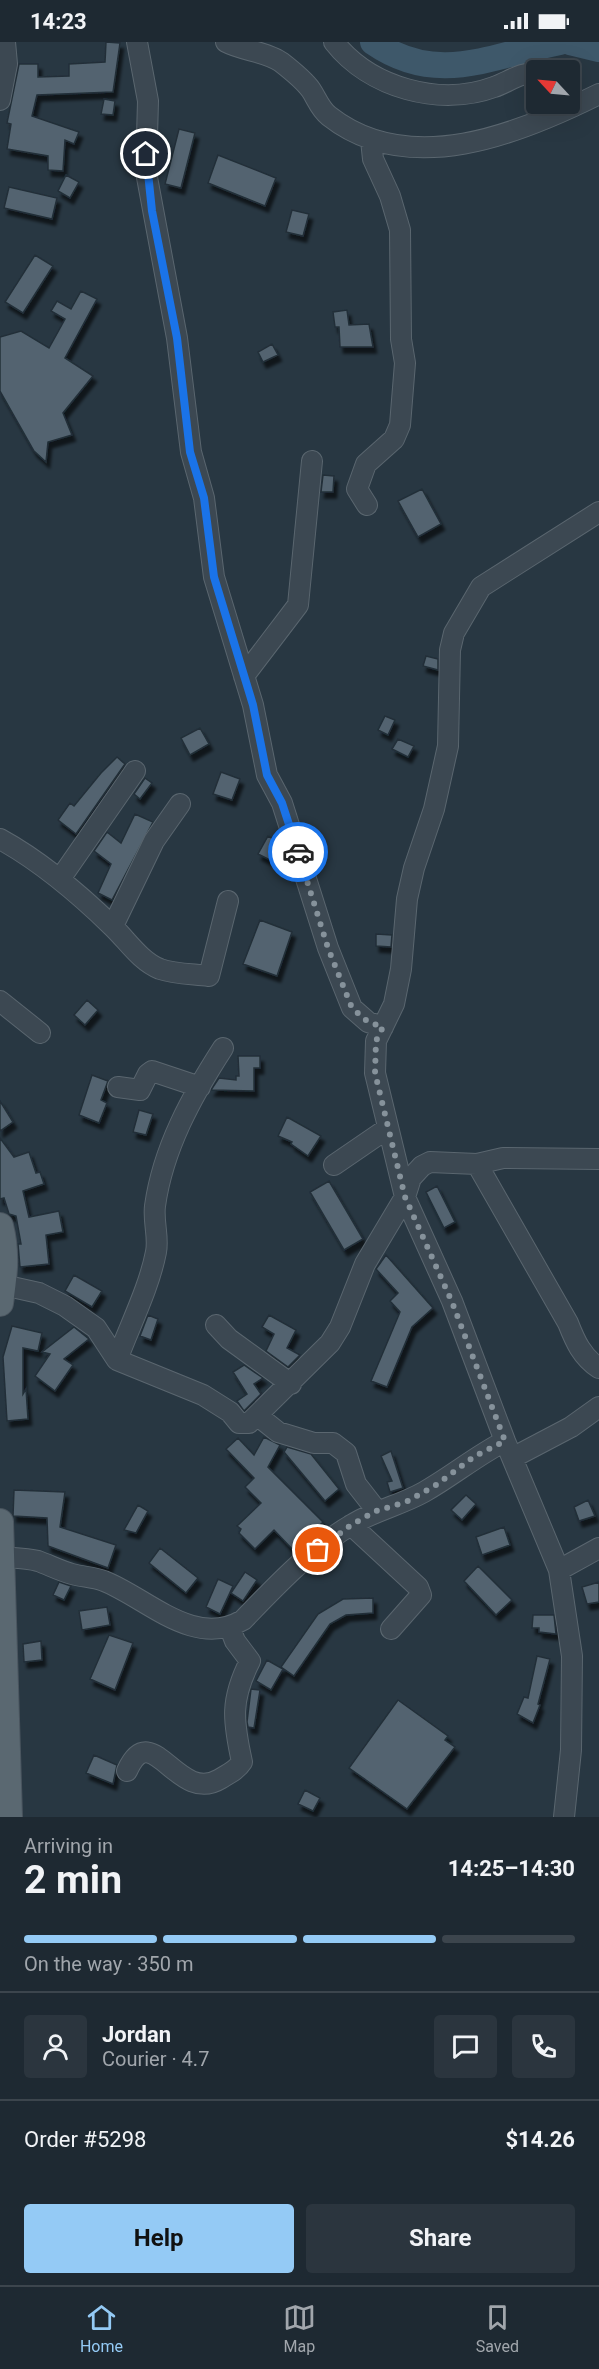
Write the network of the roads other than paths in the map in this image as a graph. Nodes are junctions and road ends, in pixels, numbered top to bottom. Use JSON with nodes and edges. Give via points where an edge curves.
{"nodes":[{"id":1,"x":4,"y":42,"type":"edge"},
{"id":2,"x":137,"y":42,"type":"edge"},
{"id":3,"x":226,"y":42,"type":"edge"},
{"id":4,"x":334,"y":42,"type":"edge"},
{"id":5,"x":526,"y":72,"type":"edge"},
{"id":6,"x":599,"y":94,"type":"edge"},
{"id":7,"x":0,"y":100,"type":"edge"},
{"id":8,"x":580,"y":101,"type":"edge"},
{"id":9,"x":552,"y":114,"type":"edge"},
{"id":10,"x":371,"y":140,"type":"junction"},
{"id":11,"x":312,"y":461,"type":"dead end"},
{"id":12,"x":367,"y":505,"type":"dead end"},
{"id":13,"x":599,"y":512,"type":"edge"},
{"id":14,"x":244,"y":676,"type":"junction"},
{"id":15,"x":135,"y":771,"type":"dead end"},
{"id":16,"x":180,"y":804,"type":"dead end"},
{"id":17,"x":3,"y":846,"type":"edge"},
{"id":18,"x":60,"y":879,"type":"junction"},
{"id":19,"x":228,"y":901,"type":"dead end"},
{"id":20,"x":113,"y":926,"type":"junction"},
{"id":21,"x":0,"y":1000,"type":"edge"},
{"id":22,"x":383,"y":1027,"type":"junction"},
{"id":23,"x":40,"y":1033,"type":"dead end"},
{"id":24,"x":224,"y":1048,"type":"dead end"},
{"id":25,"x":118,"y":1087,"type":"dead end"},
{"id":26,"x":200,"y":1087,"type":"junction"},
{"id":27,"x":388,"y":1128,"type":"junction"},
{"id":28,"x":599,"y":1159,"type":"edge"},
{"id":29,"x":477,"y":1164,"type":"junction"},
{"id":30,"x":334,"y":1165,"type":"dead end"},
{"id":31,"x":405,"y":1197,"type":"junction"},
{"id":32,"x":0,"y":1226,"type":"edge"},
{"id":33,"x":1,"y":1294,"type":"edge"},
{"id":34,"x":216,"y":1325,"type":"dead end"},
{"id":35,"x":117,"y":1359,"type":"junction"},
{"id":36,"x":599,"y":1368,"type":"edge"},
{"id":37,"x":291,"y":1384,"type":"junction"},
{"id":38,"x":599,"y":1407,"type":"edge"},
{"id":39,"x":258,"y":1416,"type":"junction"},
{"id":40,"x":510,"y":1449,"type":"junction"},
{"id":41,"x":376,"y":1511,"type":"junction"},
{"id":42,"x":0,"y":1522,"type":"edge"},
{"id":43,"x":351,"y":1525,"type":"junction"},
{"id":44,"x":599,"y":1548,"type":"edge"},
{"id":45,"x":1,"y":1557,"type":"edge"},
{"id":46,"x":559,"y":1570,"type":"junction"},
{"id":47,"x":230,"y":1628,"type":"junction"},
{"id":48,"x":391,"y":1629,"type":"dead end"},
{"id":49,"x":3,"y":1700,"type":"edge"},
{"id":50,"x":127,"y":1771,"type":"dead end"},
{"id":51,"x":9,"y":1817,"type":"edge"},
{"id":52,"x":564,"y":1817,"type":"edge"}],
"edges":[{"from":1,"to":7,"type":"street","via":[[7,64]]},
{"from":2,"to":14,"type":"street","via":[[148,101],[146,171],[177,338],[190,452],[204,498],[214,577]]},
{"from":3,"to":10,"type":"street","via":[[240,50],[272,56],[310,89],[329,116]]},
{"from":4,"to":5,"type":"street","via":[[360,67],[396,86],[422,93],[445,96],[492,88]]},
{"from":6,"to":8,"type":"street"},
{"from":9,"to":10,"type":"street","via":[[532,124],[455,145],[404,147]]},
{"from":10,"to":12,"type":"street","via":[[373,159],[400,230],[401,339],[405,363],[400,425],[394,439],[366,464],[357,489]]},
{"from":11,"to":14,"type":"street","via":[[298,605]]},
{"from":13,"to":22,"type":"street","via":[[481,587],[454,633],[450,650],[448,746],[434,809],[414,868],[404,912],[401,969],[394,1004]]},
{"from":14,"to":22,"type":"street","via":[[267,775],[282,803],[328,948],[352,1008],[368,1022]]},
{"from":15,"to":18,"type":"street"},
{"from":16,"to":20,"type":"street","via":[[154,841]]},
{"from":17,"to":18,"type":"street","via":[[38,861]]},
{"from":18,"to":20,"type":"street"},
{"from":19,"to":20,"type":"street","via":[[210,976],[159,969],[137,953]]},
{"from":21,"to":23,"type":"street"},
{"from":22,"to":27,"type":"street","via":[[376,1041],[375,1073]]},
{"from":24,"to":26,"type":"street"},
{"from":25,"to":26,"type":"street","via":[[140,1090],[152,1071]]},
{"from":26,"to":35,"type":"street","via":[[181,1120],[166,1160],[155,1204],[156,1251]]},
{"from":27,"to":30,"type":"street"},
{"from":27,"to":31,"type":"street"},
{"from":28,"to":29,"type":"street","via":[[503,1158]]},
{"from":29,"to":31,"type":"street","via":[[430,1162],[411,1178]]},
{"from":29,"to":36,"type":"street","via":[[575,1341]]},
{"from":31,"to":37,"type":"street","via":[[365,1264],[340,1327]]},
{"from":31,"to":40,"type":"street","via":[[452,1302]]},
{"from":32,"to":33,"type":"main road","via":[[5,1251]]},
{"from":33,"to":35,"type":"street","via":[[39,1293],[65,1306],[96,1328]]},
{"from":34,"to":37,"type":"street"},
{"from":35,"to":39,"type":"street","via":[[203,1395],[230,1412],[239,1423],[249,1423]]},
{"from":37,"to":39,"type":"street"},
{"from":38,"to":40,"type":"street","via":[[571,1427]]},
{"from":39,"to":41,"type":"street","via":[[278,1432],[314,1443],[333,1443],[346,1453],[356,1484]]},
{"from":40,"to":41,"type":"street","via":[[475,1456],[406,1502]]},
{"from":40,"to":46,"type":"street"},
{"from":41,"to":43,"type":"street"},
{"from":42,"to":45,"type":"main road"},
{"from":43,"to":47,"type":"street","via":[[307,1558]]},
{"from":43,"to":48,"type":"street","via":[[422,1595]]},
{"from":44,"to":46,"type":"street"},
{"from":45,"to":47,"type":"street","via":[[36,1560],[71,1574],[95,1578],[189,1625]]},
{"from":45,"to":49,"type":"main road"},
{"from":46,"to":52,"type":"street","via":[[572,1656],[571,1750]]},
{"from":47,"to":50,"type":"street","via":[[250,1661],[236,1693],[234,1733],[242,1762],[238,1768],[209,1786],[193,1783],[146,1750],[133,1757]]},
{"from":49,"to":51,"type":"main road"}]}
